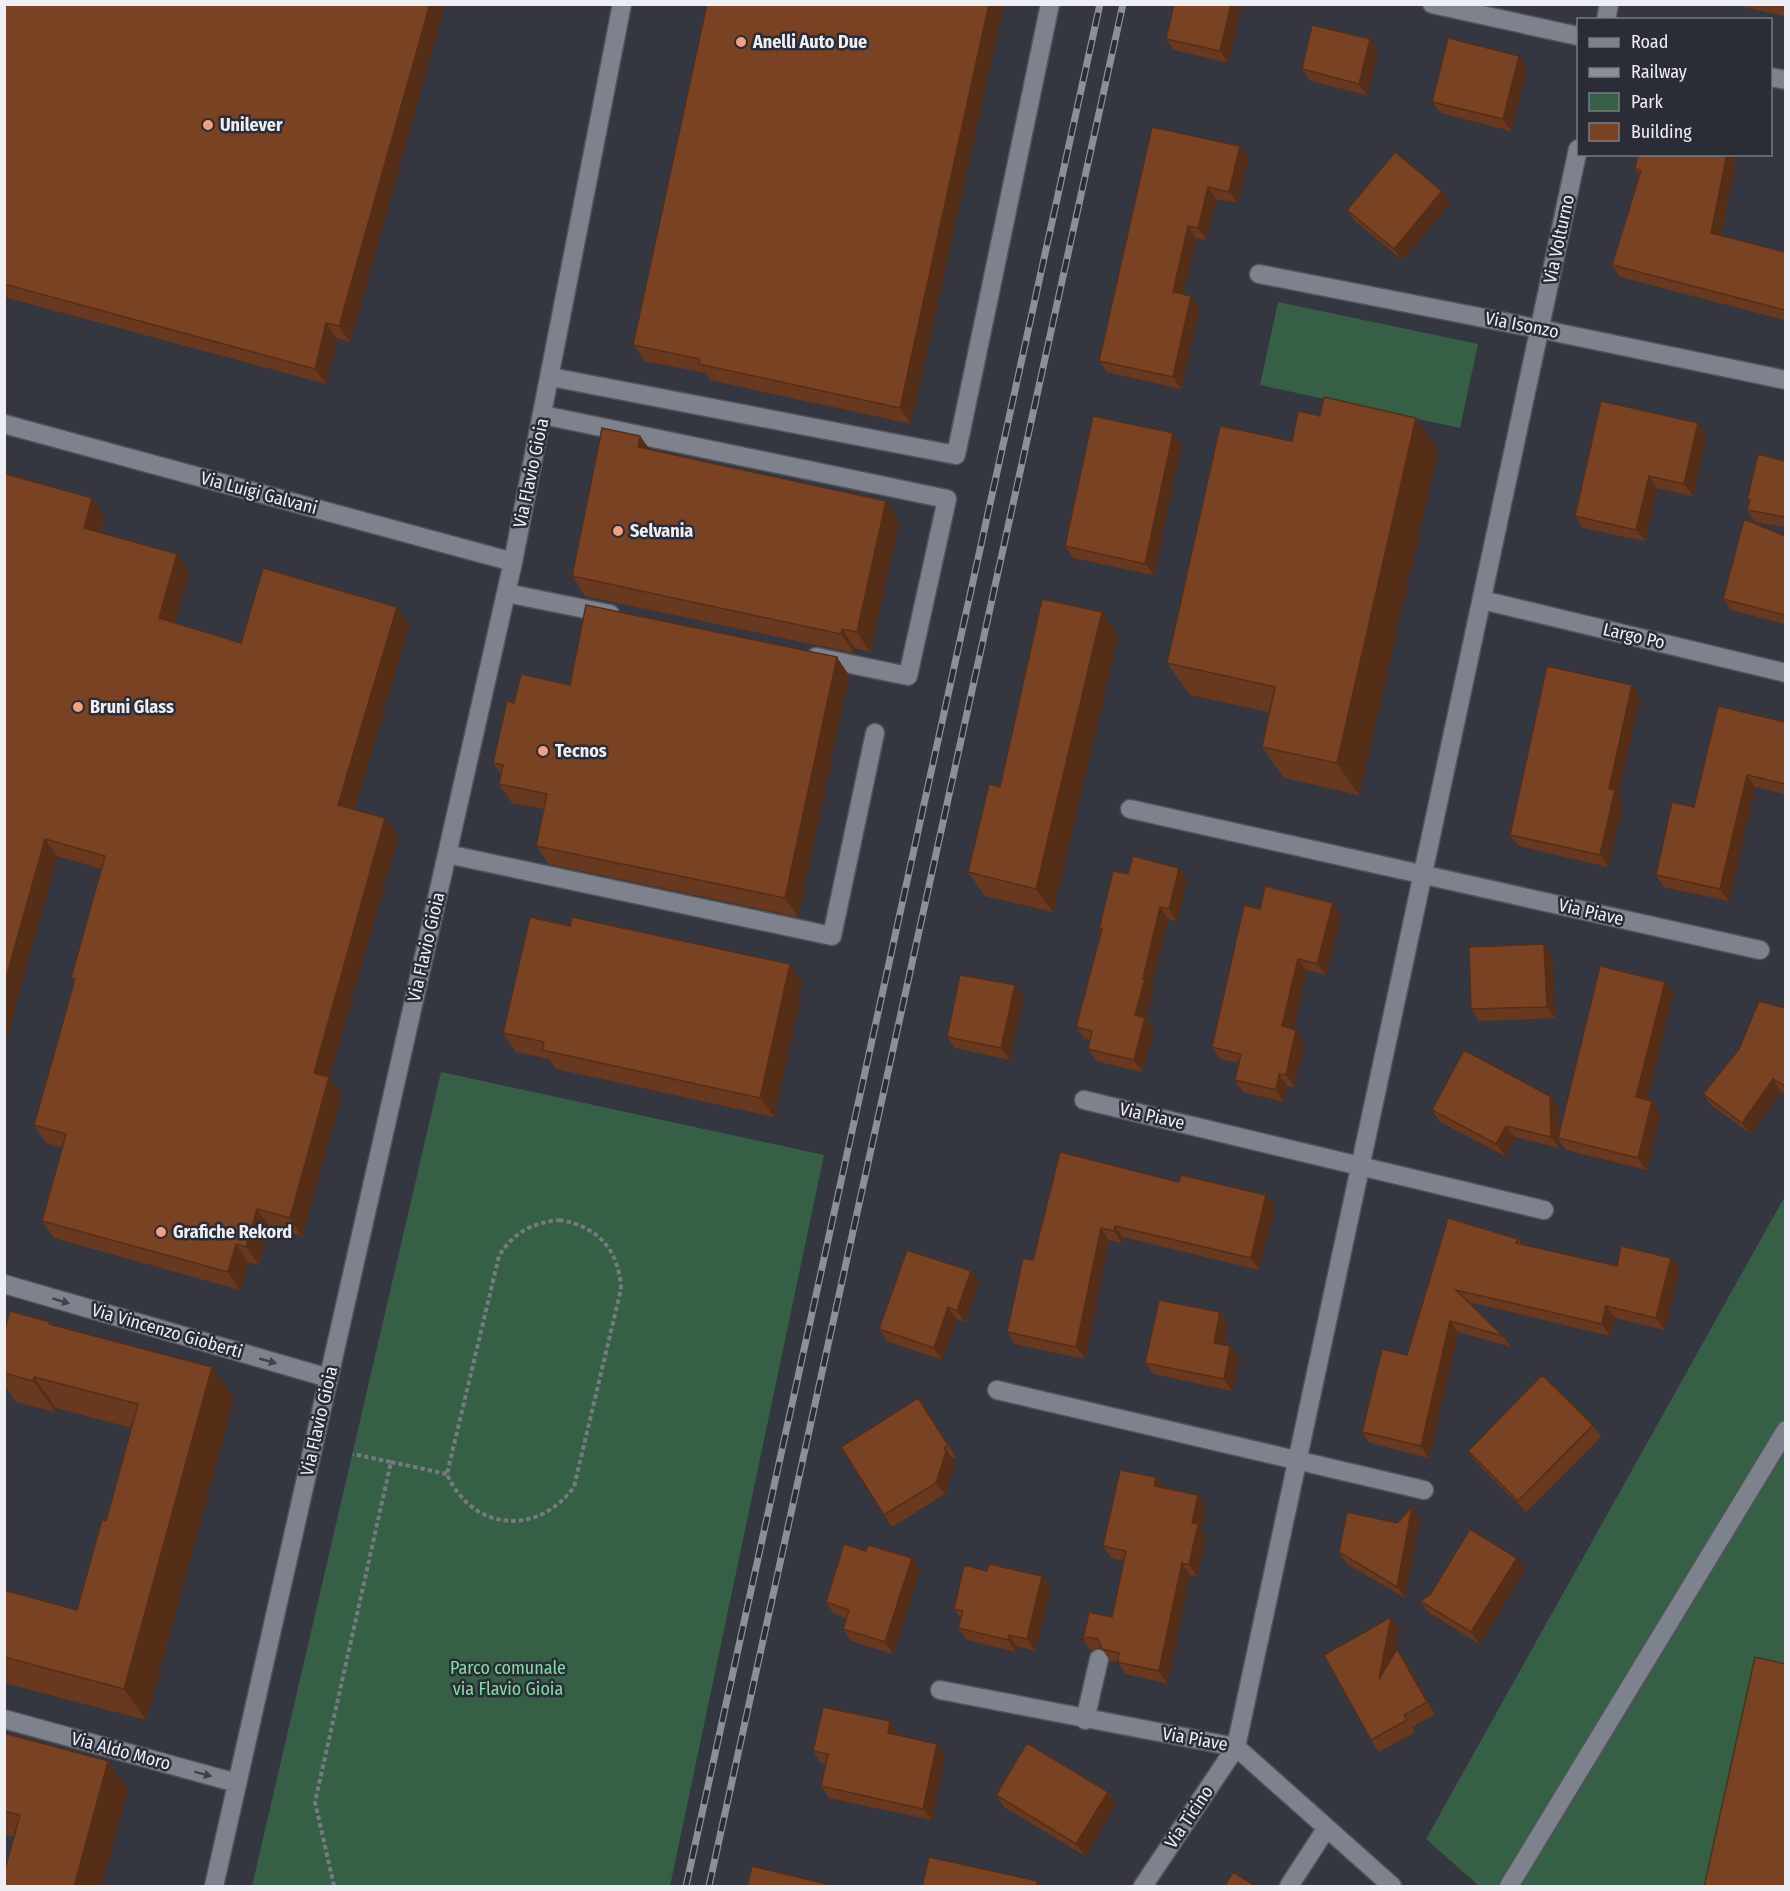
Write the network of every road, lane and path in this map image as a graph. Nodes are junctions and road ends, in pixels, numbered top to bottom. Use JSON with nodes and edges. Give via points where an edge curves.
{"nodes":[{"id":1,"x":622,"y":4,"type":"edge"},
{"id":2,"x":1050,"y":4,"type":"edge"},
{"id":3,"x":1432,"y":4,"type":"edge"},
{"id":4,"x":1577,"y":36,"type":"edge"},
{"id":5,"x":1577,"y":154,"type":"edge"},
{"id":6,"x":1259,"y":274,"type":"dead end"},
{"id":7,"x":1540,"y":329,"type":"junction"},
{"id":8,"x":551,"y":377,"type":"junction"},
{"id":9,"x":1785,"y":380,"type":"edge"},
{"id":10,"x":543,"y":415,"type":"junction"},
{"id":11,"x":4,"y":424,"type":"edge"},
{"id":12,"x":513,"y":562,"type":"junction"},
{"id":13,"x":506,"y":593,"type":"junction"},
{"id":14,"x":1482,"y":600,"type":"junction"},
{"id":15,"x":632,"y":619,"type":"edge"},
{"id":16,"x":793,"y":652,"type":"edge"},
{"id":17,"x":1785,"y":673,"type":"edge"},
{"id":18,"x":875,"y":733,"type":"dead end"},
{"id":19,"x":1130,"y":809,"type":"dead end"},
{"id":20,"x":447,"y":854,"type":"junction"},
{"id":21,"x":1423,"y":875,"type":"junction"},
{"id":22,"x":1760,"y":950,"type":"dead end"},
{"id":23,"x":1084,"y":1100,"type":"dead end"},
{"id":24,"x":1361,"y":1164,"type":"junction"},
{"id":25,"x":1544,"y":1210,"type":"dead end"},
{"id":26,"x":4,"y":1284,"type":"edge"},
{"id":27,"x":329,"y":1378,"type":"junction"},
{"id":28,"x":997,"y":1390,"type":"dead end"},
{"id":29,"x":1785,"y":1430,"type":"edge"},
{"id":30,"x":352,"y":1454,"type":"dead end"},
{"id":31,"x":391,"y":1462,"type":"junction"},
{"id":32,"x":1297,"y":1462,"type":"junction"},
{"id":33,"x":447,"y":1474,"type":"junction"},
{"id":34,"x":1425,"y":1490,"type":"dead end"},
{"id":35,"x":1100,"y":1659,"type":"edge"},
{"id":36,"x":940,"y":1690,"type":"dead end"},
{"id":37,"x":4,"y":1719,"type":"edge"},
{"id":38,"x":1085,"y":1719,"type":"junction"},
{"id":39,"x":1236,"y":1747,"type":"junction"},
{"id":40,"x":237,"y":1783,"type":"junction"},
{"id":41,"x":1326,"y":1829,"type":"junction"},
{"id":42,"x":214,"y":1887,"type":"edge"},
{"id":43,"x":334,"y":1887,"type":"edge"},
{"id":44,"x":1143,"y":1887,"type":"edge"},
{"id":45,"x":1289,"y":1887,"type":"edge"},
{"id":46,"x":1392,"y":1887,"type":"edge"},
{"id":47,"x":1509,"y":1887,"type":"edge"}],
"edges":[{"from":1,"to":8,"type":"street","name":"Via Flavio Gioia"},
{"from":2,"to":8,"type":"street","via":[[956,455]]},
{"from":3,"to":4,"type":"street"},
{"from":5,"to":7,"type":"street","name":"Via Volturno"},
{"from":6,"to":7,"type":"street","name":"Via Isonzo"},
{"from":7,"to":9,"type":"street","name":"Via Isonzo"},
{"from":7,"to":14,"type":"street"},
{"from":8,"to":10,"type":"street","name":"Via Flavio Gioia"},
{"from":10,"to":12,"type":"street","name":"Via Flavio Gioia"},
{"from":10,"to":16,"type":"street","via":[[947,499],[908,676]]},
{"from":11,"to":12,"type":"street","name":"Via Luigi Galvani"},
{"from":12,"to":13,"type":"street","name":"Via Flavio Gioia"},
{"from":13,"to":15,"type":"street"},
{"from":13,"to":20,"type":"street","name":"Via Flavio Gioia"},
{"from":14,"to":17,"type":"street","name":"Largo Po"},
{"from":14,"to":21,"type":"street"},
{"from":18,"to":20,"type":"street","via":[[832,936]]},
{"from":19,"to":21,"type":"street","name":"Via Piave"},
{"from":20,"to":27,"type":"street","name":"Via Flavio Gioia"},
{"from":21,"to":22,"type":"street","name":"Via Piave"},
{"from":21,"to":24,"type":"street","name":"Via Piave"},
{"from":23,"to":24,"type":"street","name":"Via Piave"},
{"from":24,"to":25,"type":"street","name":"Via Piave"},
{"from":24,"to":32,"type":"street","name":"Via Piave"},
{"from":26,"to":27,"type":"street","name":"Via Vincenzo Gioberti","one_way":true},
{"from":27,"to":40,"type":"street","name":"Via Flavio Gioia"},
{"from":28,"to":32,"type":"street"},
{"from":29,"to":47,"type":"street"},
{"from":30,"to":31,"type":"path"},
{"from":31,"to":33,"type":"path"},
{"from":31,"to":43,"type":"path","via":[[315,1802]]},
{"from":32,"to":34,"type":"street"},
{"from":32,"to":39,"type":"street","name":"Via Piave"},
{"from":33,"to":33,"type":"path","via":[[499,1256],[507,1243],[530,1226],[559,1220],[588,1227],[613,1253],[621,1274],[621,1289],[574,1487],[544,1514],[506,1521],[470,1506]]},
{"from":35,"to":38,"type":"street"},
{"from":36,"to":38,"type":"street","name":"Via Piave"},
{"from":37,"to":40,"type":"street","name":"Via Aldo Moro","one_way":true},
{"from":38,"to":39,"type":"street","name":"Via Piave"},
{"from":39,"to":41,"type":"street"},
{"from":39,"to":44,"type":"street","name":"Via Ticino"},
{"from":40,"to":42,"type":"street","name":"Via Flavio Gioia"},
{"from":41,"to":45,"type":"street"},
{"from":41,"to":46,"type":"street"}]}
